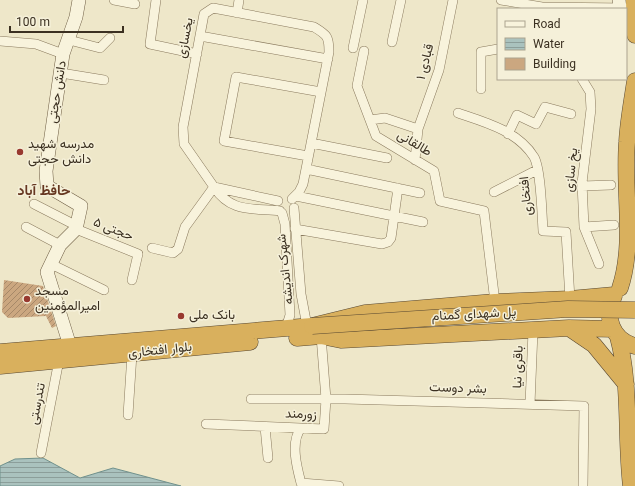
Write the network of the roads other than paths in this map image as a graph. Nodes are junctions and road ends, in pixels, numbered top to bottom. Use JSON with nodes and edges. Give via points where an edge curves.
{"nodes":[{"id":1,"x":79,"y":0,"type":"edge"},
{"id":2,"x":114,"y":0,"type":"edge"},
{"id":3,"x":156,"y":0,"type":"edge"},
{"id":4,"x":239,"y":0,"type":"edge"},
{"id":5,"x":363,"y":0,"type":"edge"},
{"id":6,"x":401,"y":0,"type":"edge"},
{"id":7,"x":453,"y":0,"type":"edge"},
{"id":8,"x":501,"y":0,"type":"edge"},
{"id":9,"x":634,"y":0,"type":"edge"},
{"id":10,"x":135,"y":4,"type":"dead end"},
{"id":11,"x":542,"y":5,"type":"edge"},
{"id":12,"x":624,"y":8,"type":"edge"},
{"id":13,"x":237,"y":12,"type":"junction"},
{"id":14,"x":627,"y":13,"type":"edge"},
{"id":15,"x":635,"y":27,"type":"edge"},
{"id":16,"x":635,"y":35,"type":"edge"},
{"id":17,"x":200,"y":36,"type":"junction"},
{"id":18,"x":110,"y":38,"type":"dead end"},
{"id":19,"x":69,"y":40,"type":"junction"},
{"id":20,"x":0,"y":41,"type":"edge"},
{"id":21,"x":392,"y":42,"type":"dead end"},
{"id":22,"x":354,"y":48,"type":"dead end"},
{"id":23,"x":497,"y":49,"type":"edge"},
{"id":24,"x":364,"y":51,"type":"dead end"},
{"id":25,"x":64,"y":54,"type":"junction"},
{"id":26,"x":197,"y":54,"type":"junction"},
{"id":27,"x":328,"y":59,"type":"junction"},
{"id":28,"x":60,"y":73,"type":"junction"},
{"id":29,"x":104,"y":80,"type":"dead end"},
{"id":30,"x":583,"y":80,"type":"edge"},
{"id":31,"x":635,"y":81,"type":"edge"},
{"id":32,"x":481,"y":89,"type":"dead end"},
{"id":33,"x":321,"y":92,"type":"junction"},
{"id":34,"x":458,"y":113,"type":"dead end"},
{"id":35,"x":571,"y":114,"type":"dead end"},
{"id":36,"x":370,"y":120,"type":"junction"},
{"id":37,"x":418,"y":129,"type":"junction"},
{"id":38,"x":508,"y":134,"type":"junction"},
{"id":39,"x":311,"y":142,"type":"junction"},
{"id":40,"x":308,"y":156,"type":"junction"},
{"id":41,"x":387,"y":158,"type":"dead end"},
{"id":42,"x":415,"y":160,"type":"junction"},
{"id":43,"x":306,"y":169,"type":"junction"},
{"id":44,"x":537,"y":170,"type":"junction"},
{"id":45,"x":611,"y":184,"type":"dead end"},
{"id":46,"x":582,"y":186,"type":"junction"},
{"id":47,"x":214,"y":187,"type":"junction"},
{"id":48,"x":398,"y":188,"type":"junction"},
{"id":49,"x":494,"y":192,"type":"dead end"},
{"id":50,"x":420,"y":193,"type":"dead end"},
{"id":51,"x":278,"y":201,"type":"junction"},
{"id":52,"x":294,"y":201,"type":"junction"},
{"id":53,"x":34,"y":204,"type":"dead end"},
{"id":54,"x":281,"y":212,"type":"junction"},
{"id":55,"x":394,"y":216,"type":"junction"},
{"id":56,"x":423,"y":222,"type":"dead end"},
{"id":57,"x":614,"y":225,"type":"dead end"},
{"id":58,"x":26,"y":227,"type":"dead end"},
{"id":59,"x":76,"y":227,"type":"junction"},
{"id":60,"x":584,"y":227,"type":"junction"},
{"id":61,"x":295,"y":229,"type":"junction"},
{"id":62,"x":60,"y":245,"type":"junction"},
{"id":63,"x":152,"y":248,"type":"dead end"},
{"id":64,"x":287,"y":258,"type":"junction"},
{"id":65,"x":297,"y":258,"type":"junction"},
{"id":66,"x":51,"y":264,"type":"junction"},
{"id":67,"x":599,"y":264,"type":"dead end"},
{"id":68,"x":132,"y":280,"type":"dead end"},
{"id":69,"x":634,"y":280,"type":"edge"},
{"id":70,"x":104,"y":290,"type":"dead end"},
{"id":71,"x":617,"y":292,"type":"junction"},
{"id":72,"x":570,"y":300,"type":"junction"},
{"id":73,"x":502,"y":301,"type":"junction"},
{"id":74,"x":635,"y":310,"type":"edge"},
{"id":75,"x":635,"y":320,"type":"edge"},
{"id":76,"x":286,"y":328,"type":"junction"},
{"id":77,"x":569,"y":328,"type":"junction"},
{"id":78,"x":314,"y":329,"type":"junction"},
{"id":79,"x":533,"y":330,"type":"junction"},
{"id":80,"x":506,"y":332,"type":"junction"},
{"id":81,"x":615,"y":333,"type":"junction"},
{"id":82,"x":70,"y":346,"type":"junction"},
{"id":83,"x":634,"y":346,"type":"edge"},
{"id":84,"x":0,"y":352,"type":"edge"},
{"id":85,"x":132,"y":354,"type":"junction"},
{"id":86,"x":59,"y":360,"type":"junction"},
{"id":87,"x":0,"y":366,"type":"edge"},
{"id":88,"x":627,"y":385,"type":"junction"},
{"id":89,"x":251,"y":399,"type":"dead end"},
{"id":90,"x":326,"y":399,"type":"junction"},
{"id":91,"x":530,"y":404,"type":"junction"},
{"id":92,"x":128,"y":415,"type":"dead end"},
{"id":93,"x":206,"y":424,"type":"dead end"},
{"id":94,"x":265,"y":427,"type":"junction"},
{"id":95,"x":302,"y":428,"type":"junction"},
{"id":96,"x":41,"y":454,"type":"dead end"},
{"id":97,"x":268,"y":458,"type":"dead end"},
{"id":98,"x":340,"y":486,"type":"edge"},
{"id":99,"x":583,"y":486,"type":"edge"},
{"id":100,"x":631,"y":486,"type":"edge"}],
"edges":[{"from":1,"to":19,"type":"street","name":"دانش حجتی"},
{"from":2,"to":10,"type":"street"},
{"from":3,"to":26,"type":"street","via":[[150,44]]},
{"from":4,"to":13,"type":"street"},
{"from":5,"to":22,"type":"street"},
{"from":6,"to":21,"type":"street"},
{"from":7,"to":37,"type":"street","name":"قبادی ۱","via":[[439,70]]},
{"from":8,"to":11,"type":"street"},
{"from":9,"to":12,"type":"highway"},
{"from":11,"to":12,"type":"street"},
{"from":13,"to":17,"type":"street","name":"یخسازی","via":[[213,8],[204,14]]},
{"from":13,"to":27,"type":"street","name":"یخسازی","via":[[314,27],[329,40]]},
{"from":14,"to":15,"type":"highway"},
{"from":15,"to":16,"type":"highway"},
{"from":17,"to":26,"type":"street","name":"یخسازی"},
{"from":17,"to":27,"type":"street"},
{"from":18,"to":19,"type":"street","via":[[100,48]]},
{"from":19,"to":25,"type":"street","name":"دانش حجتی"},
{"from":20,"to":25,"type":"street","via":[[36,44]]},
{"from":23,"to":32,"type":"street","via":[[481,52]]},
{"from":24,"to":36,"type":"street","name":"طالقانی","via":[[357,86]]},
{"from":25,"to":28,"type":"street","name":"دانش حجتی"},
{"from":26,"to":47,"type":"street","name":"یخسازی","via":[[183,127],[184,144]]},
{"from":27,"to":33,"type":"street","name":"یخسازی"},
{"from":28,"to":29,"type":"street"},
{"from":28,"to":59,"type":"street","name":"دانش حجتی","via":[[46,171],[47,186],[81,206]]},
{"from":30,"to":46,"type":"street","name":"یخ سازی","via":[[590,92],[591,109]]},
{"from":31,"to":71,"type":"highway","via":[[626,142],[626,274]]},
{"from":33,"to":39,"type":"street","name":"یخسازی"},
{"from":33,"to":40,"type":"street","via":[[236,77],[224,141]]},
{"from":34,"to":38,"type":"street","name":"افتخاری","via":[[490,124]]},
{"from":35,"to":38,"type":"street","via":[[545,108],[536,124],[517,115]]},
{"from":36,"to":37,"type":"street","via":[[385,118]]},
{"from":36,"to":42,"type":"street","name":"طالقانی","via":[[376,136]]},
{"from":37,"to":42,"type":"street","name":"قبادی ۱"},
{"from":38,"to":44,"type":"street","name":"افتخاری","via":[[521,142],[535,158]]},
{"from":39,"to":40,"type":"street","name":"یخسازی"},
{"from":39,"to":41,"type":"street"},
{"from":40,"to":43,"type":"street","name":"یخسازی"},
{"from":42,"to":73,"type":"street","name":"طالقانی","via":[[434,171],[440,201],[484,211]]},
{"from":43,"to":48,"type":"street"},
{"from":43,"to":52,"type":"street","name":"یخسازی","via":[[303,184]]},
{"from":44,"to":49,"type":"street"},
{"from":44,"to":72,"type":"street","name":"افتخاری","via":[[543,231],[566,232]]},
{"from":45,"to":46,"type":"street"},
{"from":46,"to":60,"type":"street","name":"یخ سازی"},
{"from":47,"to":51,"type":"street"},
{"from":47,"to":54,"type":"street","name":"یخسازی","via":[[228,203],[239,207]]},
{"from":47,"to":63,"type":"street","via":[[185,227],[178,249],[173,253]]},
{"from":48,"to":50,"type":"street"},
{"from":48,"to":55,"type":"street"},
{"from":51,"to":52,"type":"street","via":[[284,196]]},
{"from":51,"to":54,"type":"street","via":[[277,207]]},
{"from":52,"to":54,"type":"street","via":[[290,212]]},
{"from":52,"to":55,"type":"street"},
{"from":52,"to":61,"type":"street","name":"شهرک اندیشه"},
{"from":53,"to":59,"type":"street"},
{"from":54,"to":64,"type":"street","name":"شهرک اندیشه","via":[[285,224]]},
{"from":55,"to":56,"type":"street"},
{"from":55,"to":61,"type":"street","via":[[391,238],[382,244]]},
{"from":57,"to":60,"type":"street"},
{"from":58,"to":62,"type":"street"},
{"from":59,"to":62,"type":"street"},
{"from":59,"to":68,"type":"street","name":"حجتی ۵","via":[[138,254]]},
{"from":60,"to":67,"type":"street","name":"یخ سازی"},
{"from":61,"to":65,"type":"street","name":"شهرک اندیشه"},
{"from":62,"to":66,"type":"street"},
{"from":64,"to":65,"type":"street"},
{"from":64,"to":76,"type":"street","name":"شهرک اندیشه","via":[[290,315]]},
{"from":65,"to":78,"type":"street","name":"شهرک اندیشه","via":[[301,294]]},
{"from":66,"to":70,"type":"street"},
{"from":66,"to":82,"type":"street","via":[[47,272]]},
{"from":69,"to":71,"type":"highway"},
{"from":71,"to":72,"type":"highway"},
{"from":71,"to":81,"type":"highway","via":[[609,312]]},
{"from":72,"to":73,"type":"highway"},
{"from":72,"to":77,"type":"highway","via":[[575,302],[580,312],[578,322]]},
{"from":73,"to":78,"type":"highway","via":[[365,313]]},
{"from":73,"to":80,"type":"highway","via":[[516,309],[518,316],[513,328]]},
{"from":74,"to":78,"type":"highway","name":"پل شهدای گمنام","bridge":true,"via":[[568,309]]},
{"from":75,"to":78,"type":"highway","name":"پل شهدای گمنام","via":[[568,319]]},
{"from":76,"to":78,"type":"highway","name":"بلوار افتخاری"},
{"from":76,"to":82,"type":"highway","name":"بلوار افتخاری"},
{"from":77,"to":79,"type":"highway"},
{"from":77,"to":81,"type":"highway"},
{"from":77,"to":88,"type":"highway","via":[[594,346]]},
{"from":78,"to":80,"type":"highway","via":[[341,340]]},
{"from":78,"to":85,"type":"highway","name":"بلوار افتخاری"},
{"from":78,"to":90,"type":"street","name":"زورمند"},
{"from":79,"to":80,"type":"highway"},
{"from":79,"to":91,"type":"street","name":"باقری نیا"},
{"from":81,"to":83,"type":"highway"},
{"from":81,"to":88,"type":"highway","via":[[623,357]]},
{"from":82,"to":84,"type":"highway","name":"بلوار افتخاری"},
{"from":85,"to":86,"type":"highway","name":"بلوار افتخاری"},
{"from":85,"to":92,"type":"street"},
{"from":86,"to":87,"type":"highway","name":"بلوار افتخاری"},
{"from":86,"to":96,"type":"street","name":"تندرستی"},
{"from":88,"to":100,"type":"highway","via":[[626,427]]},
{"from":89,"to":90,"type":"street","name":"بشر دوست"},
{"from":90,"to":91,"type":"street","name":"بشر دوست"},
{"from":90,"to":95,"type":"street","name":"زورمند","via":[[324,429]]},
{"from":91,"to":99,"type":"street","name":"بشر دوست","via":[[584,406]]},
{"from":93,"to":94,"type":"street","name":"زورمند"},
{"from":94,"to":95,"type":"street","name":"زورمند"},
{"from":94,"to":97,"type":"street"},
{"from":95,"to":98,"type":"street","via":[[297,436],[296,457],[301,483]]}]}
